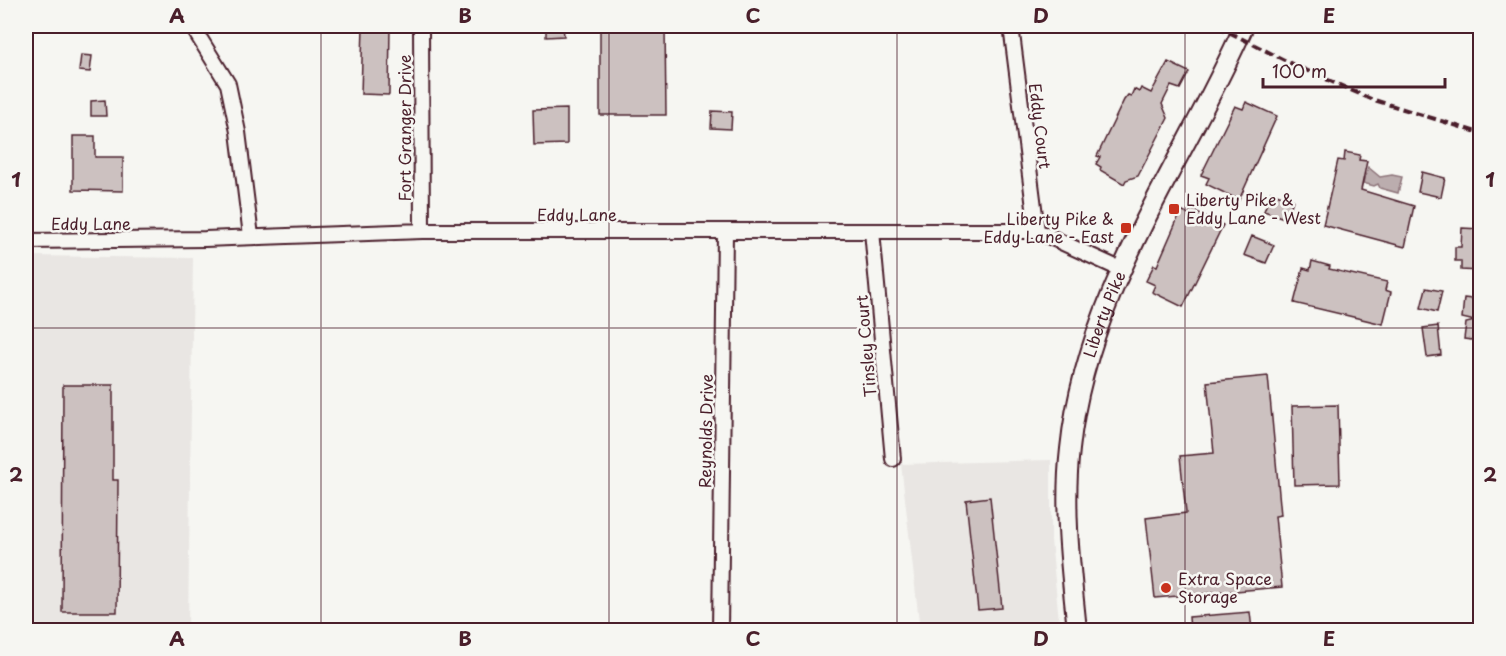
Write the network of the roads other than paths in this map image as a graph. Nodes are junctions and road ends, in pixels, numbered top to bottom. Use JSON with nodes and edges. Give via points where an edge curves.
{"nodes":[{"id":1,"x":192,"y":26,"type":"edge"},
{"id":2,"x":421,"y":26,"type":"edge"},
{"id":3,"x":1011,"y":26,"type":"edge"},
{"id":4,"x":1244,"y":26,"type":"edge"},
{"id":5,"x":422,"y":231,"type":"junction"},
{"id":6,"x":872,"y":231,"type":"junction"},
{"id":7,"x":1037,"y":231,"type":"junction"},
{"id":8,"x":725,"y":233,"type":"junction"},
{"id":9,"x":251,"y":236,"type":"junction"},
{"id":10,"x":26,"y":240,"type":"edge"},
{"id":11,"x":1120,"y":269,"type":"junction"},
{"id":12,"x":893,"y":459,"type":"dead end"},
{"id":13,"x":720,"y":630,"type":"edge"},
{"id":14,"x":1077,"y":630,"type":"edge"}],
"edges":[{"from":1,"to":9,"type":"street","via":[[228,84]]},
{"from":2,"to":5,"type":"street","name":"Fort Granger Drive"},
{"from":3,"to":7,"type":"street","name":"Eddy Court"},
{"from":4,"to":11,"type":"street","name":"Liberty Pike"},
{"from":5,"to":8,"type":"street","name":"Eddy Lane"},
{"from":5,"to":9,"type":"street","name":"Eddy Lane"},
{"from":6,"to":7,"type":"street","name":"Eddy Lane"},
{"from":6,"to":8,"type":"street","name":"Eddy Lane"},
{"from":6,"to":12,"type":"street","name":"Tinsley Court"},
{"from":7,"to":11,"type":"street","name":"Eddy Lane"},
{"from":8,"to":13,"type":"street","name":"Reynolds Drive"},
{"from":9,"to":10,"type":"street","name":"Eddy Lane"},
{"from":11,"to":14,"type":"street","name":"Liberty Pike","via":[[1086,361],[1070,449],[1068,510]]}]}
